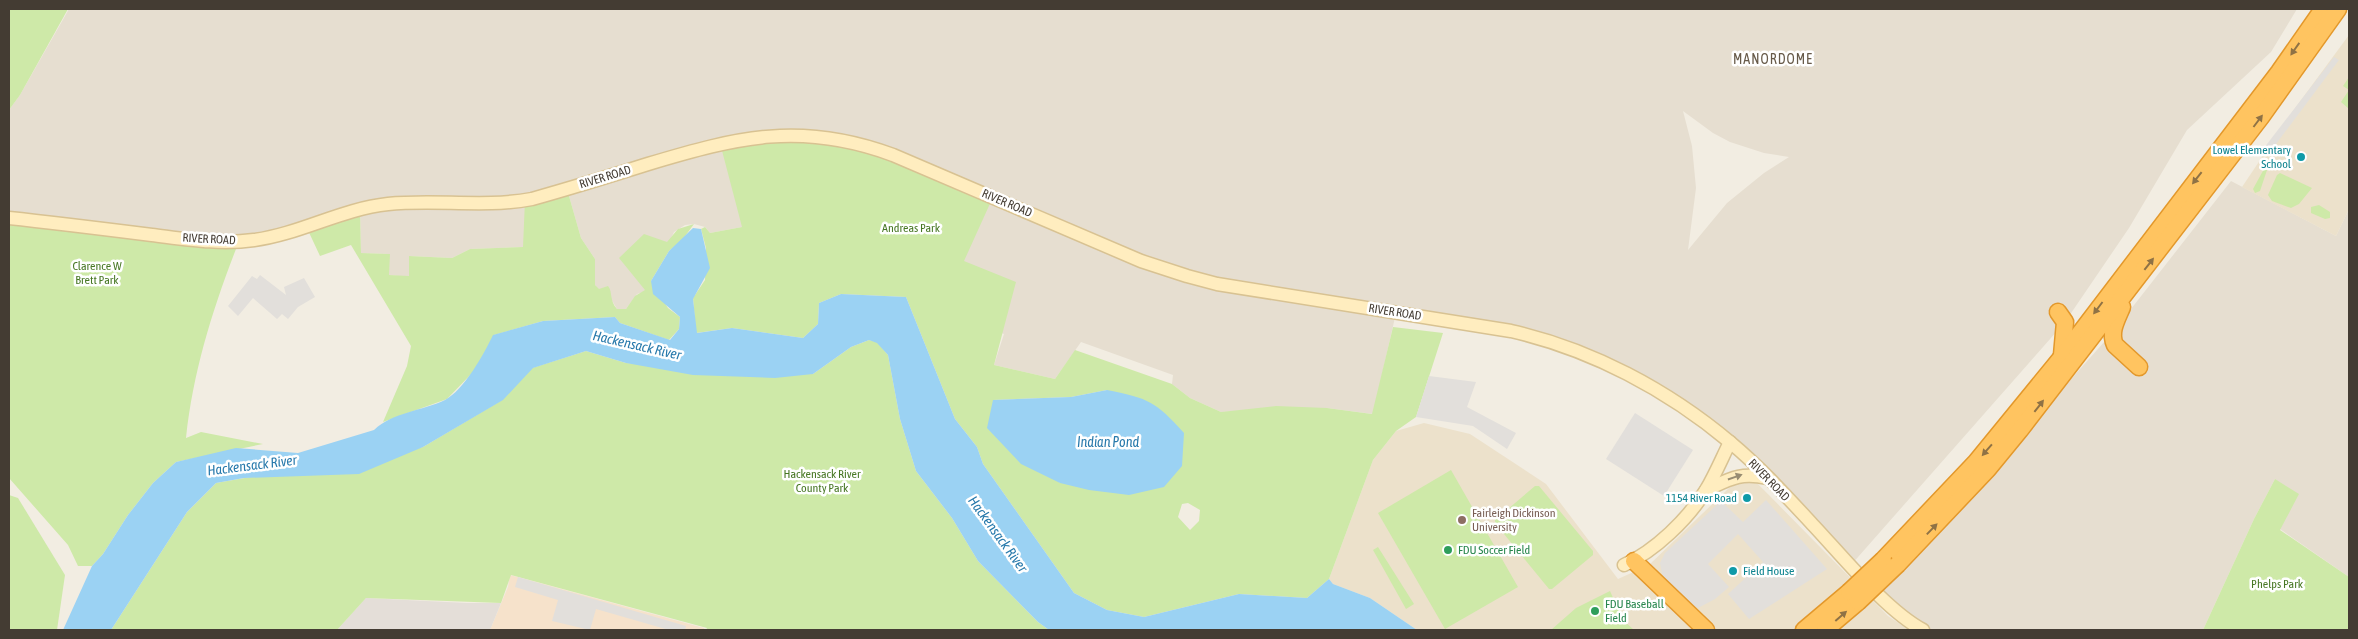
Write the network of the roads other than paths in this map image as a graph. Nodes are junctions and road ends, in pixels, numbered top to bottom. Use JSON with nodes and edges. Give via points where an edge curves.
{"nodes":[{"id":1,"x":2323,"y":9,"type":"edge"},
{"id":2,"x":2338,"y":9,"type":"edge"},
{"id":3,"x":9,"y":218,"type":"edge"},
{"id":4,"x":2130,"y":289,"type":"junction"},
{"id":5,"x":2058,"y":312,"type":"dead end"},
{"id":6,"x":2061,"y":358,"type":"junction"},
{"id":7,"x":2139,"y":367,"type":"dead end"},
{"id":8,"x":1730,"y":442,"type":"junction"},
{"id":9,"x":1767,"y":478,"type":"junction"},
{"id":10,"x":1706,"y":490,"type":"junction"},
{"id":11,"x":1890,"y":562,"type":"junction"},
{"id":12,"x":1629,"y":563,"type":"junction"},
{"id":13,"x":1824,"y":622,"type":"edge"},
{"id":14,"x":1916,"y":628,"type":"edge"},
{"id":15,"x":1690,"y":630,"type":"edge"},
{"id":16,"x":1706,"y":630,"type":"edge"},
{"id":17,"x":1792,"y":630,"type":"edge"},
{"id":18,"x":1804,"y":630,"type":"edge"}],
"edges":[{"from":1,"to":6,"type":"highway","one_way":true,"via":[[2279,72]]},
{"from":4,"to":2,"type":"highway","one_way":true,"via":[[2262,117]]},
{"from":3,"to":8,"type":"main road","name":"RIVER ROAD","via":[[213,242],[253,240],[367,207],[409,203],[498,204],[525,200],[731,141],[779,136],[833,139],[893,155],[1141,261],[1187,276],[1548,340],[1594,358],[1646,386],[1681,406]]},
{"from":4,"to":7,"type":"highway","via":[[2112,340]]},
{"from":11,"to":4,"type":"highway","one_way":true,"via":[[1988,469]]},
{"from":5,"to":6,"type":"highway","via":[[2065,322]]},
{"from":6,"to":11,"type":"highway","one_way":true},
{"from":8,"to":9,"type":"main road","name":"RIVER ROAD"},
{"from":8,"to":10,"type":"main road"},
{"from":10,"to":9,"type":"main road","one_way":true,"via":[[1740,475]]},
{"from":9,"to":14,"type":"main road","name":"RIVER ROAD"},
{"from":10,"to":12,"type":"main road","via":[[1689,513]]},
{"from":11,"to":13,"type":"highway","bridge":true},
{"from":12,"to":15,"type":"highway"},
{"from":12,"to":16,"type":"highway"},
{"from":13,"to":17,"type":"highway"},
{"from":13,"to":18,"type":"highway"}]}
